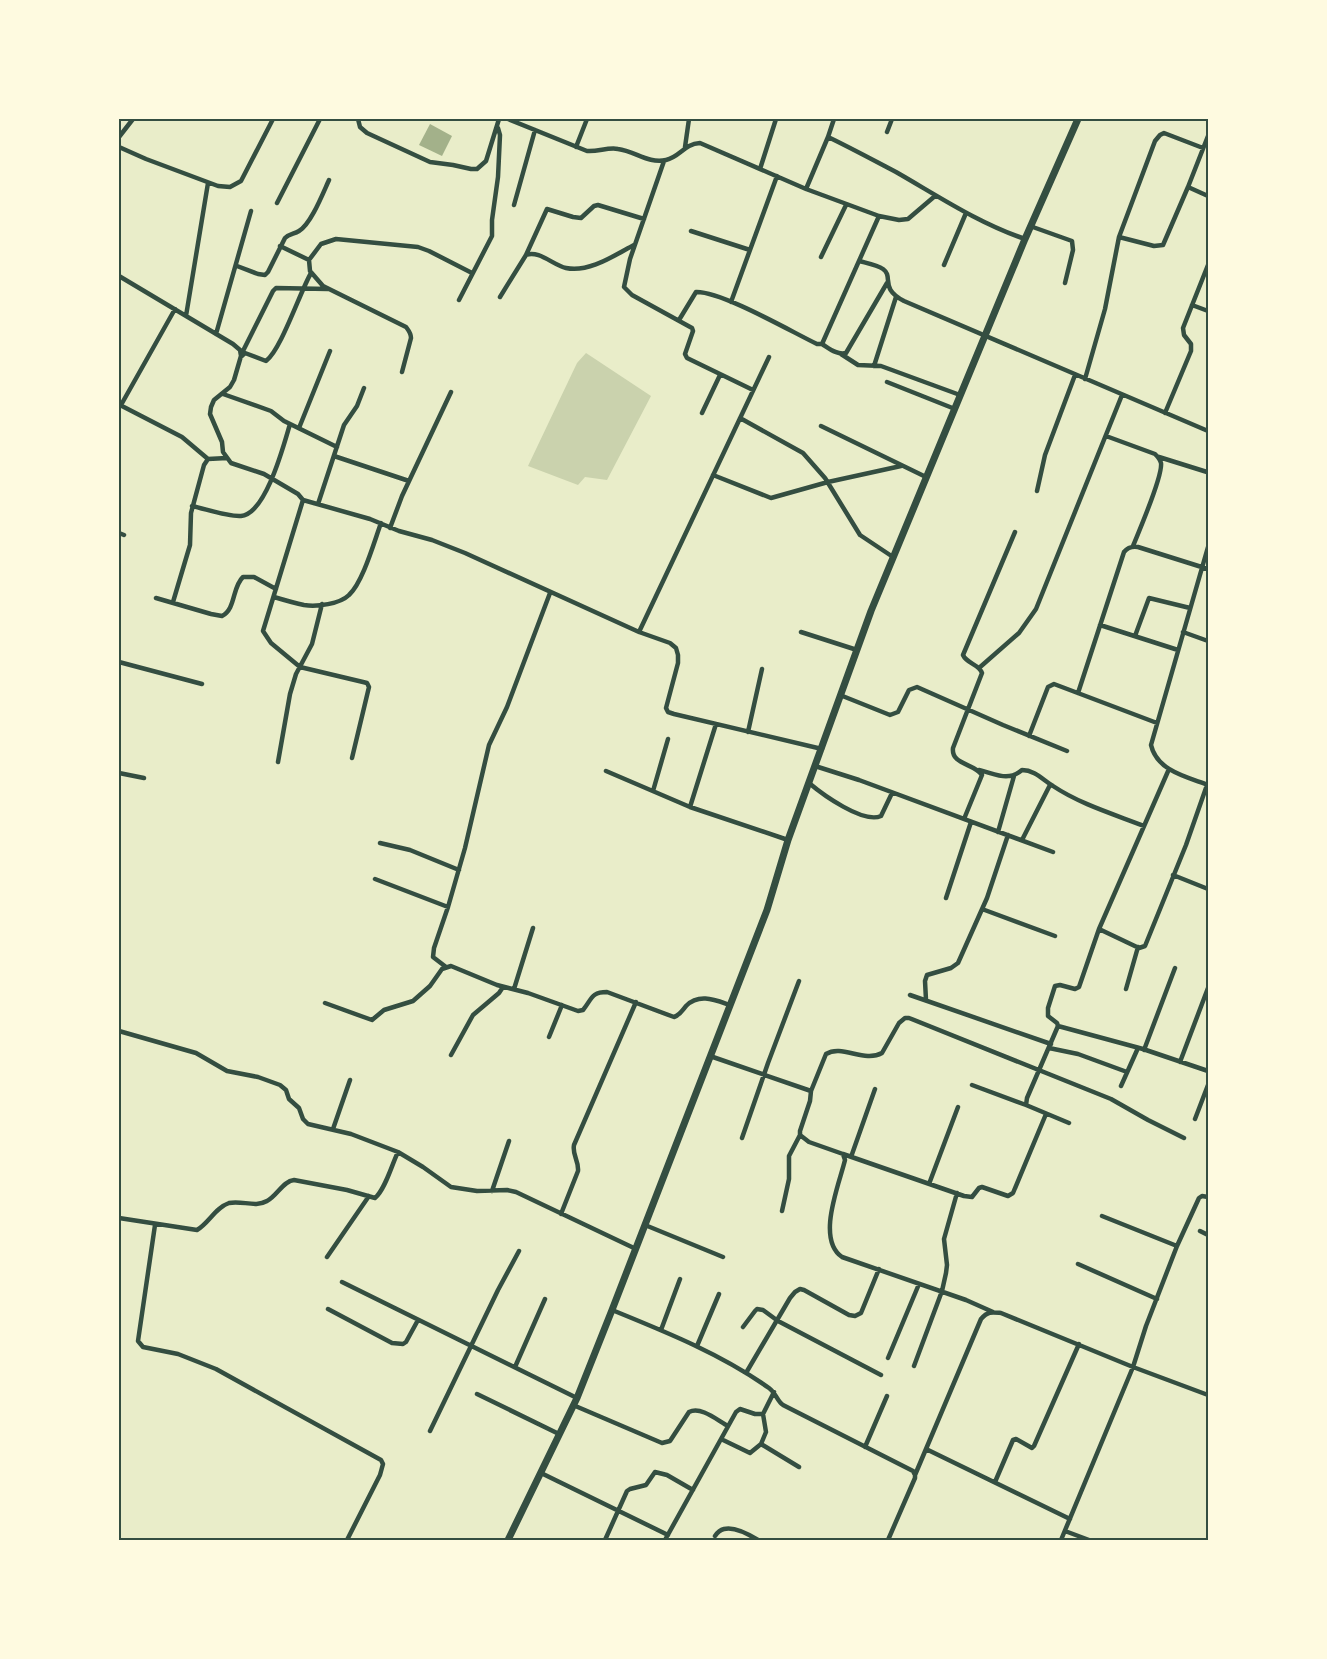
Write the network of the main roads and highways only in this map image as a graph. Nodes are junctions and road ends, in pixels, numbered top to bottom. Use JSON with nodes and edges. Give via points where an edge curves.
{"nodes":[{"id":1,"x":1078,"y":119,"type":"edge"},
{"id":2,"x":508,"y":1540,"type":"edge"}],
"edges":[{"from":1,"to":2,"type":"main road","via":[[1024,239],[893,557],[808,782],[766,910],[612,1310],[575,1401]]}]}
